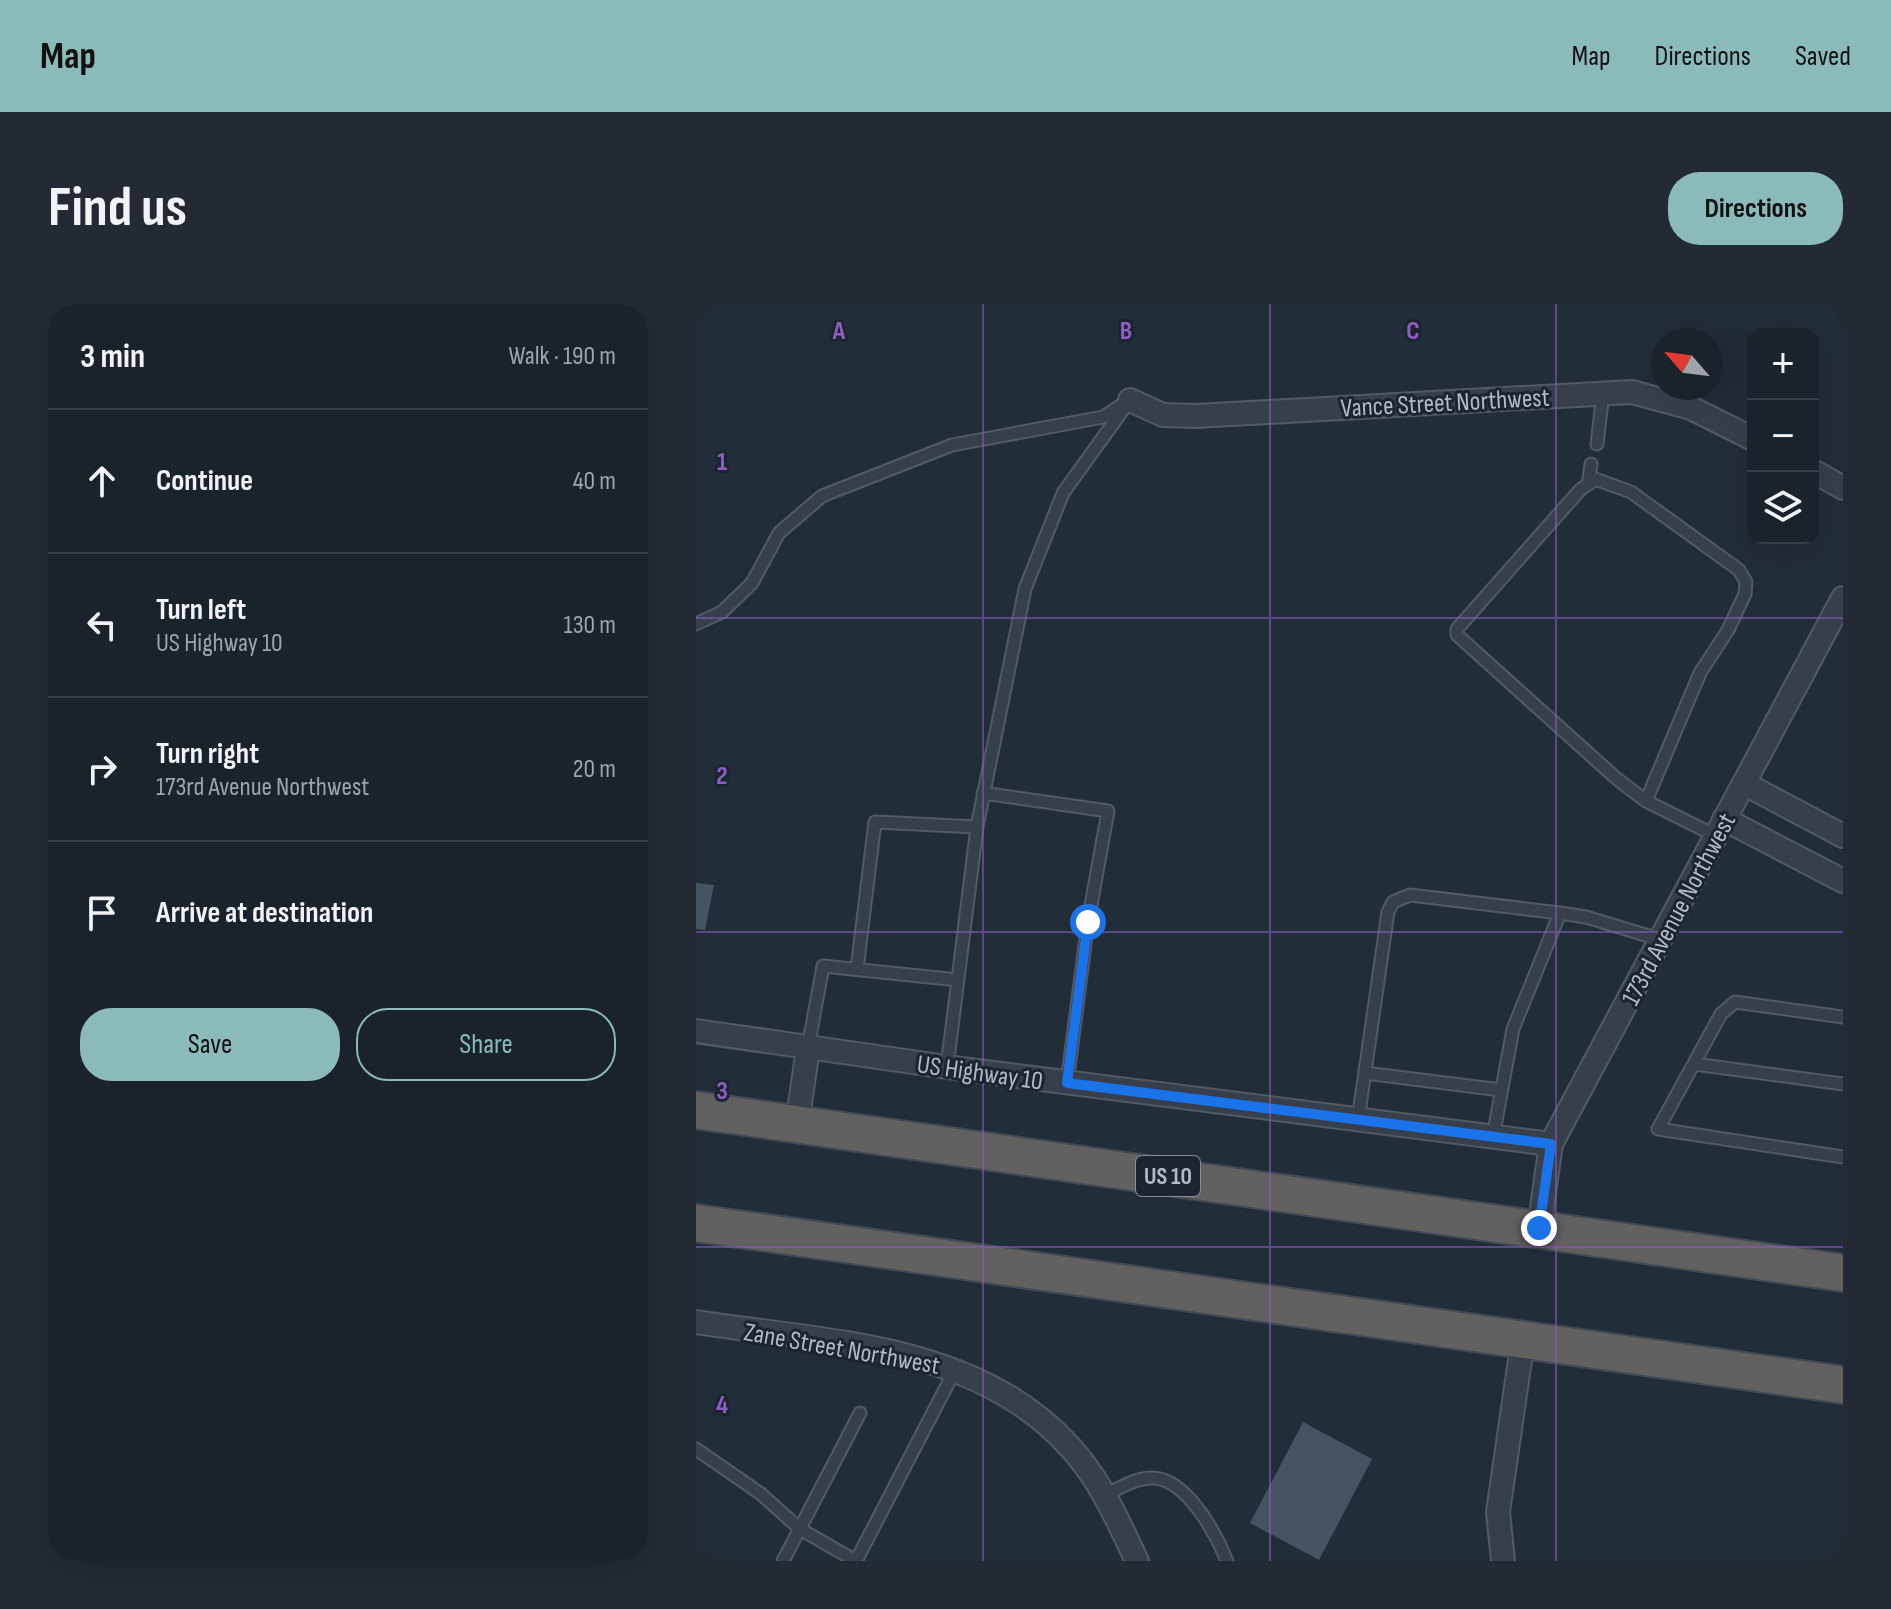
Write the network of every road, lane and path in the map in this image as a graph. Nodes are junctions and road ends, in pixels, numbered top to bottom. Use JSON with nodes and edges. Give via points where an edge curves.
{"nodes":[{"id":1,"x":1603,"y":393,"type":"junction"},
{"id":2,"x":1130,"y":400,"type":"junction"},
{"id":3,"x":1747,"y":436,"type":"edge"},
{"id":4,"x":1597,"y":444,"type":"dead end"},
{"id":5,"x":1591,"y":464,"type":"dead end"},
{"id":6,"x":1815,"y":472,"type":"edge"},
{"id":7,"x":1589,"y":480,"type":"junction"},
{"id":8,"x":1843,"y":488,"type":"edge"},
{"id":9,"x":1843,"y":598,"type":"edge"},
{"id":10,"x":696,"y":624,"type":"edge"},
{"id":11,"x":1745,"y":784,"type":"junction"},
{"id":12,"x":983,"y":793,"type":"junction"},
{"id":13,"x":1646,"y":801,"type":"junction"},
{"id":14,"x":977,"y":827,"type":"junction"},
{"id":15,"x":1720,"y":827,"type":"junction"},
{"id":16,"x":1843,"y":836,"type":"edge"},
{"id":17,"x":1843,"y":881,"type":"edge"},
{"id":18,"x":1560,"y":913,"type":"junction"},
{"id":19,"x":1662,"y":940,"type":"junction"},
{"id":20,"x":857,"y":969,"type":"junction"},
{"id":21,"x":958,"y":980,"type":"junction"},
{"id":22,"x":1843,"y":1017,"type":"edge"},
{"id":23,"x":696,"y":1031,"type":"edge"},
{"id":24,"x":808,"y":1048,"type":"junction"},
{"id":25,"x":1694,"y":1064,"type":"junction"},
{"id":26,"x":947,"y":1067,"type":"junction"},
{"id":27,"x":1365,"y":1073,"type":"junction"},
{"id":28,"x":1067,"y":1083,"type":"junction"},
{"id":29,"x":1843,"y":1084,"type":"edge"},
{"id":30,"x":1501,"y":1090,"type":"junction"},
{"id":31,"x":696,"y":1110,"type":"edge"},
{"id":32,"x":1358,"y":1120,"type":"junction"},
{"id":33,"x":797,"y":1125,"type":"junction"},
{"id":34,"x":1493,"y":1137,"type":"junction"},
{"id":35,"x":1551,"y":1144,"type":"junction"},
{"id":36,"x":1843,"y":1157,"type":"edge"},
{"id":37,"x":696,"y":1223,"type":"edge"},
{"id":38,"x":1539,"y":1228,"type":"junction"},
{"id":39,"x":1843,"y":1273,"type":"edge"},
{"id":40,"x":696,"y":1322,"type":"edge"},
{"id":41,"x":1523,"y":1339,"type":"junction"},
{"id":42,"x":956,"y":1370,"type":"junction"},
{"id":43,"x":1843,"y":1385,"type":"edge"},
{"id":44,"x":860,"y":1413,"type":"dead end"},
{"id":45,"x":696,"y":1449,"type":"edge"},
{"id":46,"x":1104,"y":1495,"type":"junction"},
{"id":47,"x":800,"y":1529,"type":"junction"},
{"id":48,"x":783,"y":1561,"type":"edge"},
{"id":49,"x":856,"y":1561,"type":"edge"},
{"id":50,"x":1137,"y":1561,"type":"edge"},
{"id":51,"x":1227,"y":1561,"type":"edge"},
{"id":52,"x":1503,"y":1561,"type":"edge"}],
"edges":[{"from":1,"to":2,"type":"street","name":"Vance Street Northwest","via":[[1196,416],[1163,415]]},
{"from":1,"to":3,"type":"street","name":"Vance Street Northwest","via":[[1662,398]]},
{"from":1,"to":4,"type":"lane"},
{"from":2,"to":10,"type":"lane","via":[[1103,417],[952,445],[822,496],[779,533],[752,583],[722,612]]},
{"from":2,"to":12,"type":"lane","via":[[1063,493],[1033,562]]},
{"from":5,"to":7,"type":"lane"},
{"from":6,"to":8,"type":"street"},
{"from":7,"to":13,"type":"lane","via":[[1631,492],[1739,570],[1746,582],[1745,594],[1700,673]]},
{"from":7,"to":13,"type":"lane","via":[[1457,635]]},
{"from":9,"to":11,"type":"street","name":"173rd Avenue Northwest"},
{"from":11,"to":15,"type":"street","name":"173rd Avenue Northwest"},
{"from":11,"to":16,"type":"street"},
{"from":12,"to":14,"type":"lane"},
{"from":12,"to":28,"type":"lane","via":[[1108,811]]},
{"from":13,"to":15,"type":"lane"},
{"from":14,"to":20,"type":"lane","via":[[875,822]]},
{"from":14,"to":21,"type":"lane"},
{"from":15,"to":17,"type":"street"},
{"from":15,"to":19,"type":"street","name":"173rd Avenue Northwest"},
{"from":18,"to":19,"type":"lane"},
{"from":18,"to":27,"type":"lane","via":[[1410,895],[1393,902]]},
{"from":18,"to":30,"type":"lane","via":[[1513,1029]]},
{"from":19,"to":35,"type":"street","name":"173rd Avenue Northwest"},
{"from":20,"to":21,"type":"lane"},
{"from":20,"to":24,"type":"lane","via":[[823,966]]},
{"from":21,"to":26,"type":"lane"},
{"from":22,"to":25,"type":"lane","via":[[1735,1002],[1721,1014]]},
{"from":23,"to":24,"type":"street","name":"US Highway 10"},
{"from":24,"to":26,"type":"street","name":"US Highway 10"},
{"from":24,"to":33,"type":"street"},
{"from":25,"to":29,"type":"lane"},
{"from":25,"to":36,"type":"lane","via":[[1658,1129]]},
{"from":26,"to":28,"type":"street","name":"US Highway 10"},
{"from":27,"to":30,"type":"lane"},
{"from":27,"to":32,"type":"lane"},
{"from":28,"to":32,"type":"street","name":"US Highway 10"},
{"from":30,"to":34,"type":"lane"},
{"from":31,"to":33,"type":"highway","number":"US 10"},
{"from":32,"to":34,"type":"street","name":"US Highway 10"},
{"from":33,"to":38,"type":"highway","number":"US 10"},
{"from":34,"to":35,"type":"street","name":"US Highway 10"},
{"from":35,"to":38,"type":"street","name":"173rd Avenue Northwest"},
{"from":37,"to":41,"type":"highway"},
{"from":38,"to":39,"type":"highway","number":"US 10"},
{"from":40,"to":42,"type":"street","name":"Zane Street Northwest","via":[[893,1353]]},
{"from":41,"to":43,"type":"highway"},
{"from":41,"to":52,"type":"street","via":[[1498,1512]]},
{"from":42,"to":46,"type":"street","name":"Zane Street Northwest","via":[[1039,1417],[1069,1445]]},
{"from":42,"to":49,"type":"lane"},
{"from":44,"to":47,"type":"lane"},
{"from":45,"to":47,"type":"lane"},
{"from":46,"to":50,"type":"street","name":"Zane Street Northwest"},
{"from":46,"to":51,"type":"lane","via":[[1154,1478],[1172,1485],[1217,1535]]},
{"from":47,"to":48,"type":"lane"},
{"from":47,"to":49,"type":"lane"}]}
